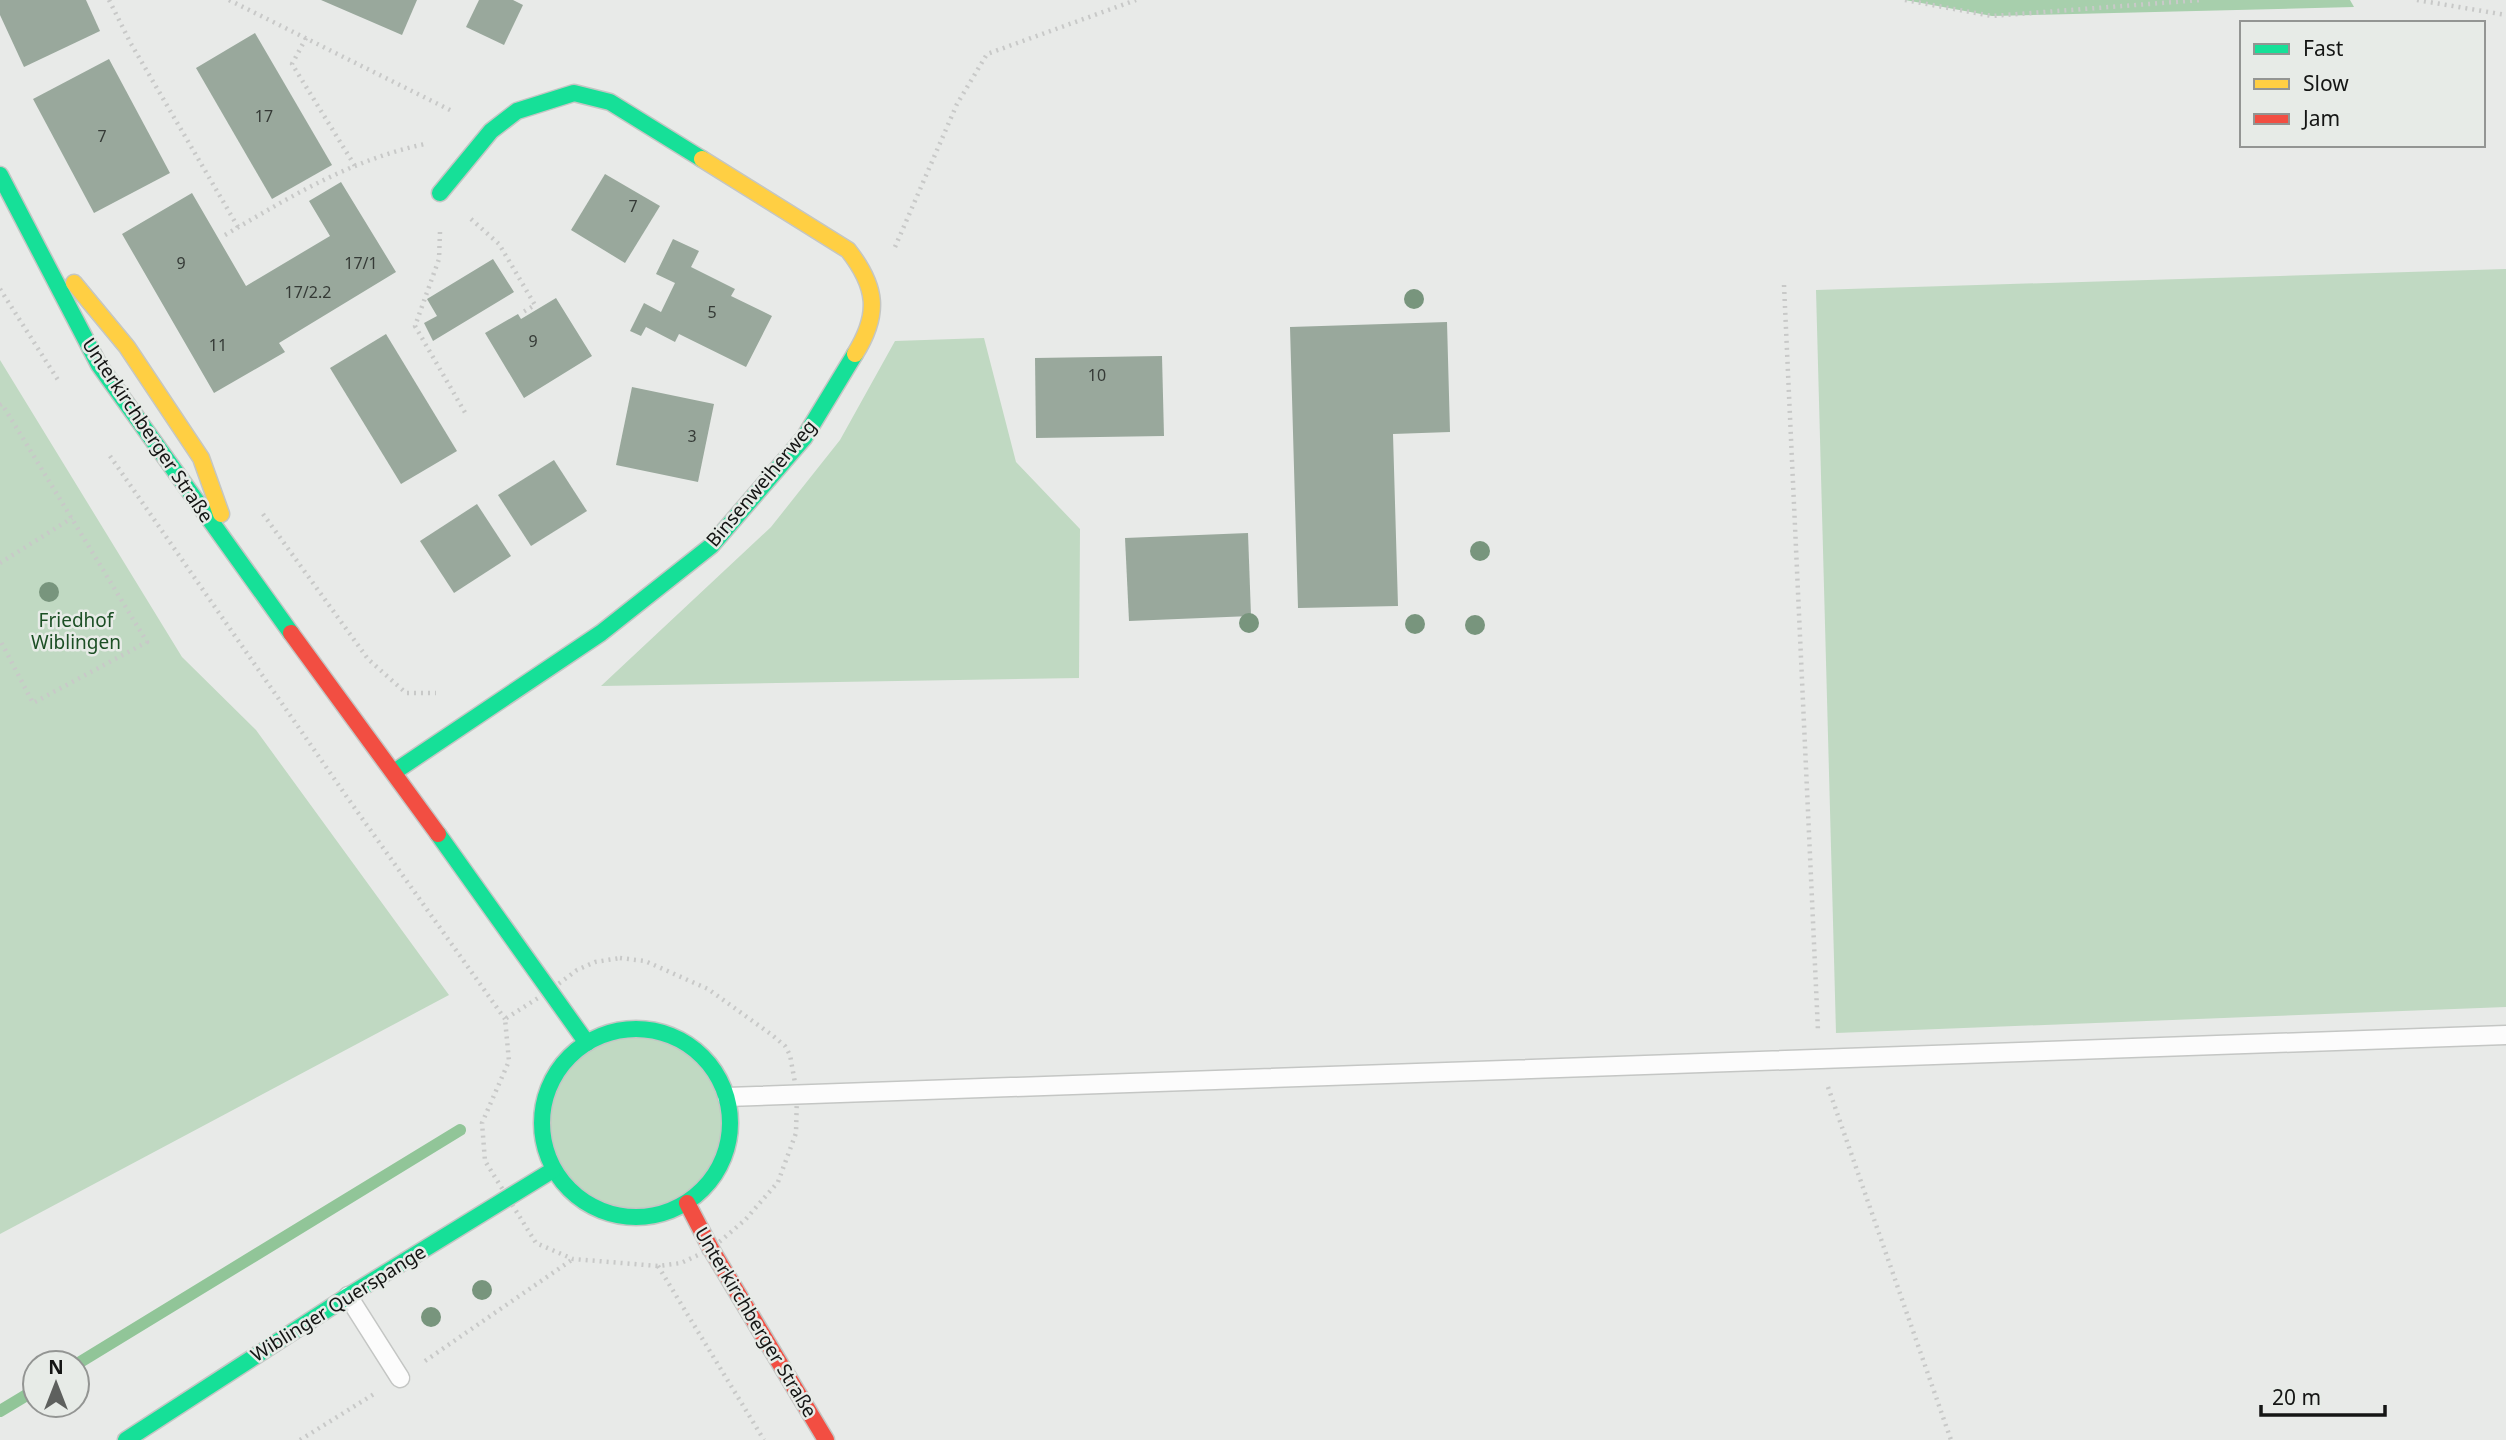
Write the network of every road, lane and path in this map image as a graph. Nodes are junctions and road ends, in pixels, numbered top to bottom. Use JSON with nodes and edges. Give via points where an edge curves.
{"nodes":[{"id":1,"x":109,"y":0,"type":"edge"},
{"id":2,"x":229,"y":0,"type":"edge"},
{"id":3,"x":1136,"y":0,"type":"edge"},
{"id":4,"x":1905,"y":0,"type":"edge"},
{"id":5,"x":2201,"y":0,"type":"edge"},
{"id":6,"x":2417,"y":0,"type":"edge"},
{"id":7,"x":2506,"y":15,"type":"edge"},
{"id":8,"x":306,"y":38,"type":"junction"},
{"id":9,"x":491,"y":131,"type":"junction"},
{"id":10,"x":427,"y":144,"type":"dead end"},
{"id":11,"x":355,"y":166,"type":"junction"},
{"id":12,"x":0,"y":175,"type":"edge"},
{"id":13,"x":440,"y":192,"type":"junction"},
{"id":14,"x":24,"y":223,"type":"junction"},
{"id":15,"x":238,"y":227,"type":"junction"},
{"id":16,"x":225,"y":234,"type":"dead end"},
{"id":17,"x":862,"y":268,"type":"junction"},
{"id":18,"x":1784,"y":285,"type":"dead end"},
{"id":19,"x":523,"y":312,"type":"dead end"},
{"id":20,"x":0,"y":405,"type":"edge"},
{"id":21,"x":467,"y":416,"type":"dead end"},
{"id":22,"x":257,"y":506,"type":"dead end"},
{"id":23,"x":72,"y":518,"type":"junction"},
{"id":24,"x":157,"y":525,"type":"dead end"},
{"id":25,"x":237,"y":559,"type":"junction"},
{"id":26,"x":0,"y":563,"type":"edge"},
{"id":27,"x":0,"y":640,"type":"edge"},
{"id":28,"x":446,"y":692,"type":"dead end"},
{"id":29,"x":394,"y":772,"type":"junction"},
{"id":30,"x":550,"y":991,"type":"junction"},
{"id":31,"x":505,"y":1020,"type":"junction"},
{"id":32,"x":2506,"y":1035,"type":"edge"},
{"id":33,"x":587,"y":1043,"type":"junction"},
{"id":34,"x":1819,"y":1061,"type":"junction"},
{"id":35,"x":797,"y":1094,"type":"junction"},
{"id":36,"x":727,"y":1097,"type":"junction"},
{"id":37,"x":553,"y":1170,"type":"junction"},
{"id":38,"x":507,"y":1199,"type":"junction"},
{"id":39,"x":687,"y":1203,"type":"junction"},
{"id":40,"x":710,"y":1249,"type":"junction"},
{"id":41,"x":573,"y":1259,"type":"junction"},
{"id":42,"x":658,"y":1266,"type":"junction"},
{"id":43,"x":348,"y":1296,"type":"junction"},
{"id":44,"x":400,"y":1378,"type":"junction"},
{"id":45,"x":125,"y":1440,"type":"edge"},
{"id":46,"x":300,"y":1440,"type":"edge"},
{"id":47,"x":764,"y":1440,"type":"edge"},
{"id":48,"x":826,"y":1440,"type":"edge"},
{"id":49,"x":1951,"y":1440,"type":"edge"}],
"edges":[{"from":1,"to":15,"type":"path"},
{"from":2,"to":8,"type":"path"},
{"from":3,"to":17,"type":"path","via":[[987,54],[957,104],[894,250]]},
{"from":4,"to":5,"type":"path","via":[[1992,16]]},
{"from":6,"to":7,"type":"path"},
{"from":8,"to":9,"type":"path"},
{"from":8,"to":11,"type":"path","via":[[292,64]]},
{"from":9,"to":13,"type":"main road","name":"Binsenweiherweg"},
{"from":9,"to":17,"type":"main road","name":"Binsenweiherweg","via":[[517,111],[574,93],[610,102],[829,237],[848,250]]},
{"from":10,"to":11,"type":"path"},
{"from":11,"to":15,"type":"path","via":[[332,174]]},
{"from":12,"to":14,"type":"main road","name":"Unterkirchberger Straße"},
{"from":13,"to":19,"type":"path","via":[[499,244],[535,305]]},
{"from":13,"to":21,"type":"path","via":[[439,259],[415,326]]},
{"from":14,"to":25,"type":"main road","name":"Unterkirchberger Straße","via":[[99,365]]},
{"from":14,"to":25,"type":"main road","name":"Unterkirchberger Straße","via":[[127,347],[201,458]]},
{"from":15,"to":16,"type":"path"},
{"from":17,"to":29,"type":"main road","name":"Binsenweiherweg","via":[[871,289],[873,314],[862,343],[804,438],[710,546],[601,633]]},
{"from":18,"to":34,"type":"path"},
{"from":20,"to":23,"type":"path"},
{"from":22,"to":28,"type":"path","via":[[368,659],[406,693]]},
{"from":23,"to":26,"type":"path"},
{"from":23,"to":27,"type":"path","via":[[146,642],[33,703]]},
{"from":24,"to":31,"type":"path"},
{"from":25,"to":29,"type":"main road","name":"Unterkirchberger Straße"},
{"from":29,"to":30,"type":"main road","name":"Unterkirchberger Straße"},
{"from":30,"to":31,"type":"path"},
{"from":30,"to":33,"type":"main road","name":"Unterkirchberger Straße"},
{"from":30,"to":35,"type":"path","via":[[595,962],[645,961],[708,989],[785,1046]]},
{"from":31,"to":38,"type":"path","via":[[509,1061],[482,1123],[485,1161]]},
{"from":32,"to":34,"type":"lane"},
{"from":33,"to":36,"type":"main road","via":[[614,1032],[643,1029],[671,1035],[706,1060]]},
{"from":33,"to":37,"type":"main road","via":[[565,1061],[550,1086],[542,1113],[543,1142]]},
{"from":34,"to":35,"type":"lane"},
{"from":34,"to":49,"type":"path"},
{"from":35,"to":36,"type":"lane"},
{"from":35,"to":40,"type":"path","via":[[796,1133],[778,1182],[745,1220]]},
{"from":36,"to":39,"type":"main road","via":[[731,1126],[725,1157],[710,1183]]},
{"from":37,"to":38,"type":"main road","name":"Wiblinger Querspange"},
{"from":37,"to":39,"type":"main road","via":[[571,1192],[598,1210],[628,1218],[658,1216]]},
{"from":38,"to":41,"type":"path","via":[[536,1243]]},
{"from":38,"to":43,"type":"main road","name":"Wiblinger Querspange"},
{"from":39,"to":40,"type":"main road","name":"Unterkirchberger Straße"},
{"from":40,"to":42,"type":"path","via":[[681,1263]]},
{"from":40,"to":48,"type":"main road","name":"Unterkirchberger Straße"},
{"from":41,"to":42,"type":"path"},
{"from":41,"to":44,"type":"path"},
{"from":42,"to":47,"type":"path"},
{"from":43,"to":44,"type":"lane"},
{"from":43,"to":45,"type":"main road","name":"Wiblinger Querspange"},
{"from":44,"to":46,"type":"path"}]}
